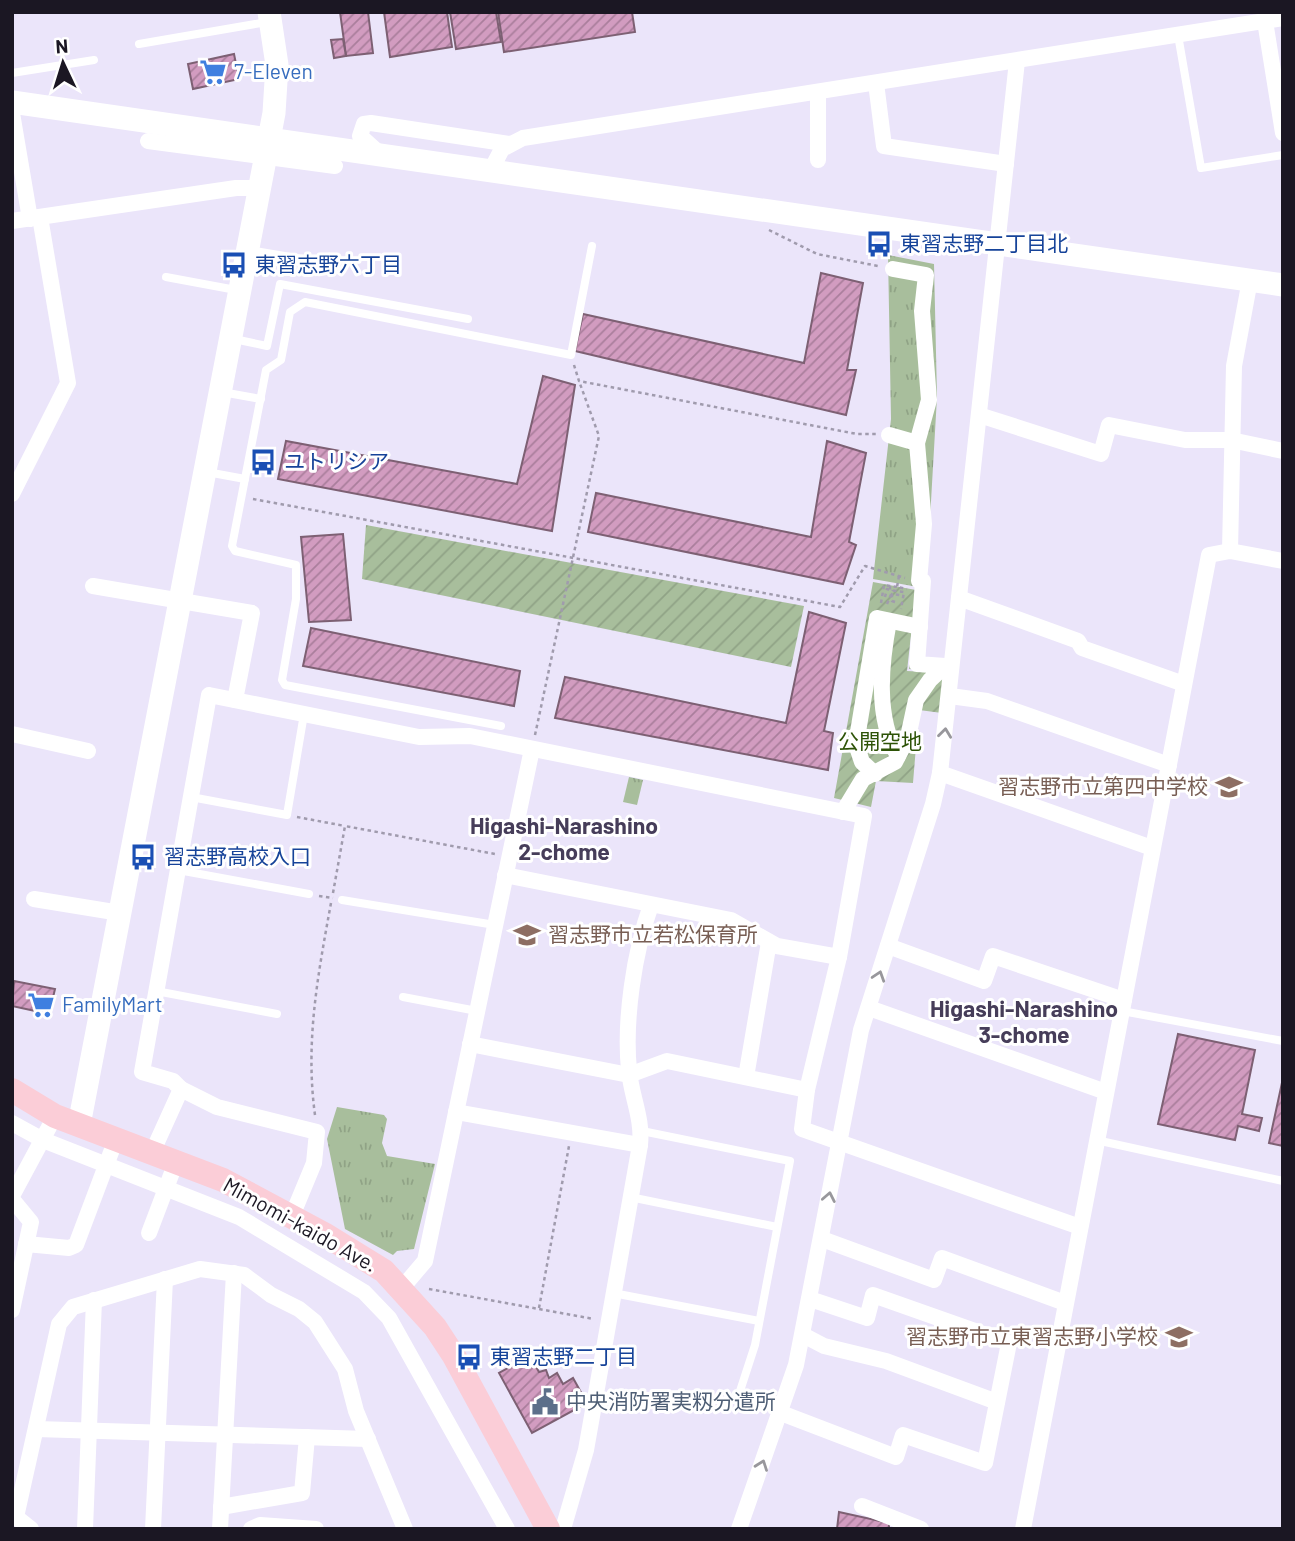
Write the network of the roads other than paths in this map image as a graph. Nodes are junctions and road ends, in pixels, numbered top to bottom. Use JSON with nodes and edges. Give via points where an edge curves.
{"nodes":[{"id":1,"x":270,"y":17,"type":"edge"},
{"id":2,"x":1283,"y":18,"type":"edge"},
{"id":3,"x":1265,"y":21,"type":"junction"},
{"id":4,"x":1178,"y":35,"type":"junction"},
{"id":5,"x":139,"y":44,"type":"dead end"},
{"id":6,"x":94,"y":60,"type":"dead end"},
{"id":7,"x":1017,"y":61,"type":"junction"},
{"id":8,"x":12,"y":73,"type":"edge"},
{"id":9,"x":876,"y":83,"type":"junction"},
{"id":10,"x":818,"y":92,"type":"junction"},
{"id":11,"x":12,"y":103,"type":"edge"},
{"id":12,"x":1281,"y":110,"type":"edge"},
{"id":13,"x":12,"y":113,"type":"edge"},
{"id":14,"x":1283,"y":133,"type":"edge"},
{"id":15,"x":270,"y":138,"type":"junction"},
{"id":16,"x":148,"y":141,"type":"dead end"},
{"id":17,"x":510,"y":144,"type":"junction"},
{"id":18,"x":380,"y":154,"type":"junction"},
{"id":19,"x":1283,"y":155,"type":"edge"},
{"id":20,"x":818,"y":160,"type":"dead end"},
{"id":21,"x":1006,"y":164,"type":"junction"},
{"id":22,"x":335,"y":166,"type":"dead end"},
{"id":23,"x":491,"y":170,"type":"junction"},
{"id":24,"x":259,"y":188,"type":"junction"},
{"id":25,"x":35,"y":218,"type":"junction"},
{"id":26,"x":12,"y":221,"type":"edge"},
{"id":27,"x":997,"y":245,"type":"junction"},
{"id":28,"x":592,"y":246,"type":"dead end"},
{"id":29,"x":247,"y":249,"type":"junction"},
{"id":30,"x":326,"y":263,"type":"dead end"},
{"id":31,"x":893,"y":269,"type":"road end"},
{"id":32,"x":166,"y":277,"type":"dead end"},
{"id":33,"x":1250,"y":279,"type":"junction"},
{"id":34,"x":1283,"y":285,"type":"edge"},
{"id":35,"x":239,"y":290,"type":"junction"},
{"id":36,"x":468,"y":319,"type":"dead end"},
{"id":37,"x":230,"y":338,"type":"junction"},
{"id":38,"x":220,"y":391,"type":"junction"},
{"id":39,"x":261,"y":399,"type":"junction"},
{"id":40,"x":979,"y":415,"type":"junction"},
{"id":41,"x":897,"y":438,"type":"road end"},
{"id":42,"x":1231,"y":440,"type":"junction"},
{"id":43,"x":917,"y":443,"type":"junction"},
{"id":44,"x":1283,"y":451,"type":"edge"},
{"id":45,"x":204,"y":472,"type":"junction"},
{"id":46,"x":245,"y":479,"type":"junction"},
{"id":47,"x":12,"y":494,"type":"edge"},
{"id":48,"x":1230,"y":551,"type":"junction"},
{"id":49,"x":1283,"y":561,"type":"edge"},
{"id":50,"x":93,"y":586,"type":"dead end"},
{"id":51,"x":959,"y":598,"type":"junction"},
{"id":52,"x":180,"y":599,"type":"junction"},
{"id":53,"x":889,"y":611,"type":"junction"},
{"id":54,"x":920,"y":627,"type":"junction"},
{"id":55,"x":1184,"y":684,"type":"junction"},
{"id":56,"x":950,"y":696,"type":"junction"},
{"id":57,"x":235,"y":700,"type":"junction"},
{"id":58,"x":304,"y":714,"type":"junction"},
{"id":59,"x":501,"y":726,"type":"dead end"},
{"id":60,"x":12,"y":734,"type":"edge"},
{"id":61,"x":532,"y":749,"type":"junction"},
{"id":62,"x":88,"y":751,"type":"dead end"},
{"id":63,"x":898,"y":756,"type":"junction"},
{"id":64,"x":1169,"y":765,"type":"junction"},
{"id":65,"x":940,"y":773,"type":"junction"},
{"id":66,"x":875,"y":774,"type":"junction"},
{"id":67,"x":191,"y":797,"type":"junction"},
{"id":68,"x":843,"y":811,"type":"junction"},
{"id":69,"x":1152,"y":848,"type":"junction"},
{"id":70,"x":178,"y":870,"type":"junction"},
{"id":71,"x":505,"y":876,"type":"junction"},
{"id":72,"x":309,"y":894,"type":"road end"},
{"id":73,"x":34,"y":899,"type":"dead end"},
{"id":74,"x":342,"y":900,"type":"road end"},
{"id":75,"x":652,"y":905,"type":"junction"},
{"id":76,"x":120,"y":913,"type":"junction"},
{"id":77,"x":495,"y":925,"type":"junction"},
{"id":78,"x":769,"y":942,"type":"junction"},
{"id":79,"x":888,"y":946,"type":"junction"},
{"id":80,"x":839,"y":957,"type":"junction"},
{"id":81,"x":156,"y":991,"type":"junction"},
{"id":82,"x":403,"y":997,"type":"dead end"},
{"id":83,"x":1123,"y":1005,"type":"junction"},
{"id":84,"x":869,"y":1007,"type":"junction"},
{"id":85,"x":477,"y":1011,"type":"junction"},
{"id":86,"x":277,"y":1014,"type":"dead end"},
{"id":87,"x":1283,"y":1041,"type":"edge"},
{"id":88,"x":470,"y":1044,"type":"junction"},
{"id":89,"x":629,"y":1075,"type":"junction"},
{"id":90,"x":746,"y":1077,"type":"junction"},
{"id":91,"x":181,"y":1089,"type":"junction"},
{"id":92,"x":12,"y":1090,"type":"edge"},
{"id":93,"x":807,"y":1090,"type":"junction"},
{"id":94,"x":1106,"y":1092,"type":"junction"},
{"id":95,"x":456,"y":1112,"type":"junction"},
{"id":96,"x":55,"y":1116,"type":"junction"},
{"id":97,"x":12,"y":1123,"type":"edge"},
{"id":98,"x":79,"y":1125,"type":"junction"},
{"id":99,"x":641,"y":1138,"type":"junction"},
{"id":100,"x":116,"y":1139,"type":"junction"},
{"id":101,"x":43,"y":1140,"type":"junction"},
{"id":102,"x":840,"y":1140,"type":"junction"},
{"id":103,"x":1096,"y":1140,"type":"junction"},
{"id":104,"x":152,"y":1153,"type":"junction"},
{"id":105,"x":176,"y":1162,"type":"junction"},
{"id":106,"x":107,"y":1163,"type":"junction"},
{"id":107,"x":1283,"y":1181,"type":"edge"},
{"id":108,"x":167,"y":1186,"type":"junction"},
{"id":109,"x":630,"y":1197,"type":"junction"},
{"id":110,"x":12,"y":1198,"type":"edge"},
{"id":111,"x":292,"y":1216,"type":"junction"},
{"id":112,"x":777,"y":1227,"type":"junction"},
{"id":113,"x":1080,"y":1227,"type":"junction"},
{"id":114,"x":149,"y":1233,"type":"dead end"},
{"id":115,"x":821,"y":1239,"type":"junction"},
{"id":116,"x":26,"y":1244,"type":"junction"},
{"id":117,"x":234,"y":1273,"type":"junction"},
{"id":118,"x":165,"y":1279,"type":"junction"},
{"id":119,"x":407,"y":1282,"type":"junction"},
{"id":120,"x":613,"y":1293,"type":"junction"},
{"id":121,"x":810,"y":1299,"type":"junction"},
{"id":122,"x":94,"y":1300,"type":"junction"},
{"id":123,"x":1065,"y":1303,"type":"junction"},
{"id":124,"x":12,"y":1310,"type":"edge"},
{"id":125,"x":760,"y":1321,"type":"junction"},
{"id":126,"x":803,"y":1335,"type":"junction"},
{"id":127,"x":740,"y":1391,"type":"dead end"},
{"id":128,"x":996,"y":1402,"type":"junction"},
{"id":129,"x":781,"y":1413,"type":"junction"},
{"id":130,"x":36,"y":1429,"type":"junction"},
{"id":131,"x":89,"y":1431,"type":"junction"},
{"id":132,"x":158,"y":1433,"type":"junction"},
{"id":133,"x":225,"y":1435,"type":"junction"},
{"id":134,"x":307,"y":1437,"type":"junction"},
{"id":135,"x":368,"y":1439,"type":"junction"},
{"id":136,"x":862,"y":1506,"type":"dead end"},
{"id":137,"x":221,"y":1507,"type":"junction"},
{"id":138,"x":15,"y":1508,"type":"edge"},
{"id":139,"x":31,"y":1529,"type":"edge"},
{"id":140,"x":85,"y":1529,"type":"edge"},
{"id":141,"x":153,"y":1529,"type":"edge"},
{"id":142,"x":220,"y":1529,"type":"edge"},
{"id":143,"x":251,"y":1529,"type":"edge"},
{"id":144,"x":316,"y":1529,"type":"edge"},
{"id":145,"x":405,"y":1529,"type":"edge"},
{"id":146,"x":507,"y":1529,"type":"edge"},
{"id":147,"x":548,"y":1529,"type":"edge"},
{"id":148,"x":563,"y":1529,"type":"edge"},
{"id":149,"x":739,"y":1529,"type":"edge"},
{"id":150,"x":921,"y":1529,"type":"edge"},
{"id":151,"x":1023,"y":1529,"type":"edge"}],
"edges":[{"from":1,"to":5,"type":"lane"},
{"from":1,"to":15,"type":"street","via":[[278,84]]},
{"from":2,"to":3,"type":"street"},
{"from":3,"to":4,"type":"street"},
{"from":3,"to":12,"type":"street"},
{"from":4,"to":7,"type":"street"},
{"from":4,"to":19,"type":"lane","via":[[1201,168]]},
{"from":6,"to":8,"type":"lane"},
{"from":7,"to":9,"type":"street"},
{"from":7,"to":21,"type":"street"},
{"from":9,"to":10,"type":"street"},
{"from":9,"to":21,"type":"street","via":[[884,146]]},
{"from":10,"to":17,"type":"street","via":[[523,138]]},
{"from":10,"to":20,"type":"street"},
{"from":11,"to":15,"type":"street"},
{"from":12,"to":14,"type":"street"},
{"from":13,"to":25,"type":"street"},
{"from":15,"to":18,"type":"street"},
{"from":15,"to":24,"type":"street"},
{"from":16,"to":22,"type":"street"},
{"from":17,"to":18,"type":"street","via":[[364,124],[360,136]]},
{"from":17,"to":23,"type":"street","via":[[502,149]]},
{"from":18,"to":23,"type":"street"},
{"from":21,"to":27,"type":"street"},
{"from":23,"to":27,"type":"street"},
{"from":24,"to":25,"type":"street"},
{"from":24,"to":29,"type":"street"},
{"from":25,"to":26,"type":"street"},
{"from":25,"to":47,"type":"street","via":[[68,383]]},
{"from":27,"to":33,"type":"street"},
{"from":27,"to":40,"type":"street"},
{"from":28,"to":39,"type":"lane","via":[[571,355],[305,302],[290,313],[281,360],[266,370]]},
{"from":29,"to":30,"type":"lane"},
{"from":29,"to":35,"type":"street"},
{"from":31,"to":43,"type":"street","via":[[926,275],[922,311],[929,400]]},
{"from":32,"to":35,"type":"lane"},
{"from":33,"to":34,"type":"street"},
{"from":33,"to":42,"type":"street","via":[[1234,366]]},
{"from":35,"to":37,"type":"street"},
{"from":36,"to":37,"type":"lane","via":[[280,284],[267,346]]},
{"from":37,"to":38,"type":"street"},
{"from":38,"to":39,"type":"lane"},
{"from":38,"to":45,"type":"street"},
{"from":39,"to":46,"type":"lane"},
{"from":40,"to":42,"type":"street","via":[[1101,454],[1109,425],[1185,440]]},
{"from":40,"to":51,"type":"street"},
{"from":41,"to":43,"type":"street"},
{"from":42,"to":44,"type":"street"},
{"from":42,"to":48,"type":"street"},
{"from":43,"to":54,"type":"street","via":[[924,524]]},
{"from":45,"to":46,"type":"lane"},
{"from":45,"to":52,"type":"street"},
{"from":46,"to":59,"type":"lane","via":[[232,546],[235,551],[296,565],[285,685]]},
{"from":48,"to":49,"type":"street"},
{"from":48,"to":55,"type":"street","via":[[1209,555]]},
{"from":50,"to":52,"type":"street"},
{"from":51,"to":55,"type":"street"},
{"from":51,"to":56,"type":"street"},
{"from":52,"to":57,"type":"street","via":[[252,613]]},
{"from":52,"to":76,"type":"street"},
{"from":53,"to":54,"type":"street"},
{"from":53,"to":63,"type":"street","via":[[881,674],[888,733]]},
{"from":53,"to":66,"type":"street","via":[[877,618],[856,744],[862,762]]},
{"from":54,"to":63,"type":"street","via":[[917,664],[945,666],[916,700],[908,737]]},
{"from":55,"to":64,"type":"street"},
{"from":56,"to":64,"type":"street","via":[[987,701]]},
{"from":65,"to":56,"type":"street","one_way":true},
{"from":57,"to":58,"type":"street"},
{"from":57,"to":67,"type":"street","via":[[209,695]]},
{"from":58,"to":61,"type":"street","via":[[419,737],[470,736]]},
{"from":58,"to":67,"type":"lane","via":[[287,815]]},
{"from":60,"to":62,"type":"street"},
{"from":61,"to":68,"type":"street"},
{"from":61,"to":71,"type":"street"},
{"from":63,"to":66,"type":"street"},
{"from":64,"to":69,"type":"street"},
{"from":65,"to":69,"type":"street"},
{"from":65,"to":79,"type":"street"},
{"from":66,"to":68,"type":"street","via":[[863,779]]},
{"from":67,"to":70,"type":"street"},
{"from":68,"to":80,"type":"street","via":[[864,816]]},
{"from":69,"to":83,"type":"street"},
{"from":70,"to":72,"type":"lane"},
{"from":70,"to":81,"type":"street"},
{"from":71,"to":75,"type":"street"},
{"from":71,"to":77,"type":"street"},
{"from":73,"to":76,"type":"street"},
{"from":74,"to":77,"type":"lane"},
{"from":75,"to":78,"type":"street","via":[[731,920]]},
{"from":75,"to":89,"type":"street","via":[[634,980],[627,1046]]},
{"from":76,"to":98,"type":"street"},
{"from":77,"to":85,"type":"street"},
{"from":78,"to":80,"type":"street"},
{"from":78,"to":90,"type":"street"},
{"from":79,"to":83,"type":"street","via":[[984,981],[993,957]]},
{"from":84,"to":79,"type":"street","one_way":true},
{"from":80,"to":93,"type":"street"},
{"from":81,"to":86,"type":"lane"},
{"from":81,"to":91,"type":"street","via":[[142,1072],[173,1081]]},
{"from":82,"to":85,"type":"lane"},
{"from":83,"to":87,"type":"lane"},
{"from":83,"to":94,"type":"street"},
{"from":84,"to":94,"type":"street"},
{"from":84,"to":102,"type":"street"},
{"from":85,"to":88,"type":"street"},
{"from":88,"to":89,"type":"street"},
{"from":88,"to":95,"type":"street"},
{"from":89,"to":90,"type":"street","via":[[667,1061]]},
{"from":89,"to":99,"type":"street"},
{"from":90,"to":93,"type":"street"},
{"from":91,"to":104,"type":"street"},
{"from":91,"to":111,"type":"street","via":[[217,1107],[317,1132],[314,1163]]},
{"from":92,"to":96,"type":"main road","name":"Mimomi-kaido Ave."},
{"from":93,"to":102,"type":"street","via":[[802,1129]]},
{"from":94,"to":103,"type":"street"},
{"from":95,"to":99,"type":"street","via":[[572,1133]]},
{"from":95,"to":119,"type":"street","via":[[425,1261]]},
{"from":96,"to":98,"type":"main road","name":"Mimomi-kaido Ave."},
{"from":96,"to":101,"type":"street"},
{"from":97,"to":101,"type":"street"},
{"from":98,"to":100,"type":"main road","name":"Mimomi-kaido Ave."},
{"from":99,"to":109,"type":"street"},
{"from":99,"to":112,"type":"lane","via":[[790,1161]]},
{"from":100,"to":104,"type":"main road","name":"Mimomi-kaido Ave."},
{"from":100,"to":106,"type":"street"},
{"from":101,"to":106,"type":"street"},
{"from":101,"to":110,"type":"street"},
{"from":102,"to":113,"type":"street"},
{"from":115,"to":102,"type":"street","one_way":true},
{"from":103,"to":107,"type":"lane"},
{"from":103,"to":113,"type":"street"},
{"from":104,"to":105,"type":"main road","name":"Mimomi-kaido Ave."},
{"from":105,"to":108,"type":"street"},
{"from":105,"to":111,"type":"main road","name":"Mimomi-kaido Ave.","via":[[223,1180]]},
{"from":106,"to":108,"type":"street"},
{"from":106,"to":116,"type":"street","via":[[73,1248]]},
{"from":108,"to":114,"type":"street"},
{"from":108,"to":146,"type":"street","via":[[239,1217],[322,1264],[380,1306]]},
{"from":109,"to":112,"type":"lane"},
{"from":109,"to":120,"type":"street"},
{"from":110,"to":116,"type":"street","via":[[32,1222]]},
{"from":111,"to":119,"type":"main road","name":"Mimomi-kaido Ave."},
{"from":112,"to":125,"type":"lane"},
{"from":113,"to":123,"type":"street"},
{"from":115,"to":121,"type":"street"},
{"from":115,"to":123,"type":"street","via":[[934,1280],[942,1258]]},
{"from":116,"to":124,"type":"street"},
{"from":117,"to":118,"type":"street","via":[[200,1269]]},
{"from":117,"to":133,"type":"street"},
{"from":117,"to":135,"type":"street","via":[[244,1275],[314,1322],[345,1369]]},
{"from":118,"to":122,"type":"street"},
{"from":118,"to":132,"type":"street"},
{"from":119,"to":147,"type":"main road","name":"Mimomi-kaido Ave.","via":[[454,1356]]},
{"from":120,"to":125,"type":"lane"},
{"from":120,"to":148,"type":"street","via":[[586,1450]]},
{"from":121,"to":126,"type":"street"},
{"from":121,"to":128,"type":"street","via":[[867,1318],[873,1295],[1009,1343]]},
{"from":122,"to":130,"type":"street","via":[[73,1307],[60,1324]]},
{"from":122,"to":131,"type":"street"},
{"from":123,"to":151,"type":"street"},
{"from":125,"to":127,"type":"lane"},
{"from":126,"to":128,"type":"street","via":[[824,1346],[886,1362]]},
{"from":126,"to":129,"type":"street"},
{"from":128,"to":129,"type":"street","via":[[985,1464],[903,1435],[896,1457]]},
{"from":149,"to":129,"type":"street","one_way":true},
{"from":130,"to":131,"type":"street"},
{"from":130,"to":138,"type":"street"},
{"from":131,"to":132,"type":"street"},
{"from":131,"to":140,"type":"street"},
{"from":132,"to":133,"type":"street"},
{"from":132,"to":141,"type":"street"},
{"from":133,"to":134,"type":"street"},
{"from":133,"to":137,"type":"street"},
{"from":134,"to":135,"type":"street"},
{"from":134,"to":137,"type":"street","via":[[302,1493]]},
{"from":135,"to":145,"type":"street"},
{"from":136,"to":150,"type":"street"},
{"from":137,"to":142,"type":"street"},
{"from":138,"to":139,"type":"street","via":[[16,1517]]},
{"from":143,"to":144,"type":"street","via":[[260,1525]]}]}
